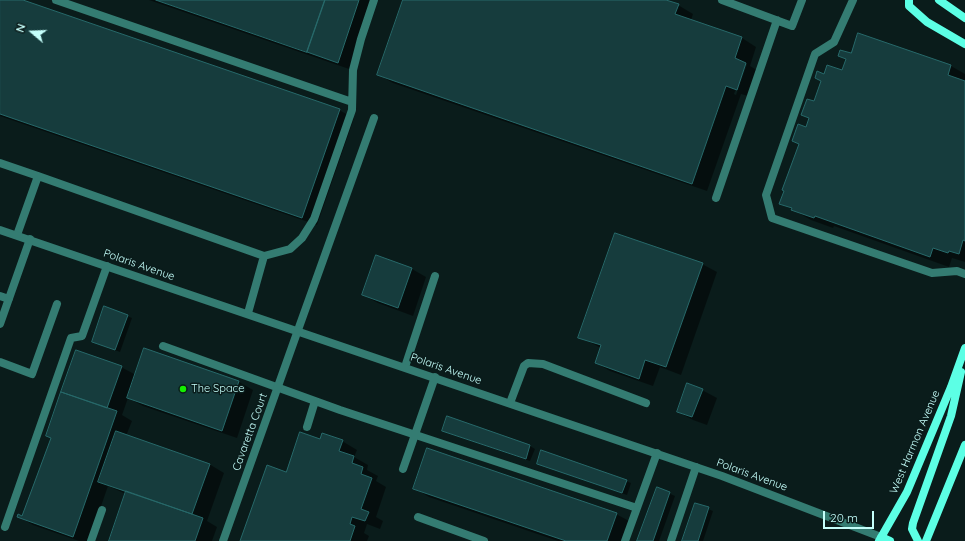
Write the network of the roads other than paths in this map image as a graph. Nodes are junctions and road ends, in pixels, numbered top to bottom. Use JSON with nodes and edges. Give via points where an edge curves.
{"nodes":[{"id":1,"x":56,"y":0,"type":"edge"},
{"id":2,"x":374,"y":0,"type":"edge"},
{"id":3,"x":722,"y":0,"type":"edge"},
{"id":4,"x":802,"y":0,"type":"edge"},
{"id":5,"x":853,"y":0,"type":"edge"},
{"id":6,"x":909,"y":0,"type":"edge"},
{"id":7,"x":939,"y":0,"type":"edge"},
{"id":8,"x":965,"y":18,"type":"edge"},
{"id":9,"x":777,"y":20,"type":"junction"},
{"id":10,"x":965,"y":44,"type":"edge"},
{"id":11,"x":352,"y":102,"type":"junction"},
{"id":12,"x":374,"y":118,"type":"dead end"},
{"id":13,"x":0,"y":163,"type":"edge"},
{"id":14,"x":38,"y":176,"type":"junction"},
{"id":15,"x":716,"y":198,"type":"dead end"},
{"id":16,"x":0,"y":230,"type":"edge"},
{"id":17,"x":17,"y":235,"type":"junction"},
{"id":18,"x":30,"y":239,"type":"junction"},
{"id":19,"x":264,"y":256,"type":"junction"},
{"id":20,"x":107,"y":266,"type":"junction"},
{"id":21,"x":965,"y":274,"type":"edge"},
{"id":22,"x":435,"y":276,"type":"dead end"},
{"id":23,"x":0,"y":296,"type":"edge"},
{"id":24,"x":9,"y":299,"type":"junction"},
{"id":25,"x":57,"y":304,"type":"dead end"},
{"id":26,"x":248,"y":313,"type":"junction"},
{"id":27,"x":0,"y":324,"type":"edge"},
{"id":28,"x":298,"y":330,"type":"junction"},
{"id":29,"x":163,"y":346,"type":"dead end"},
{"id":30,"x":965,"y":348,"type":"edge"},
{"id":31,"x":965,"y":354,"type":"edge"},
{"id":32,"x":0,"y":362,"type":"edge"},
{"id":33,"x":406,"y":367,"type":"junction"},
{"id":34,"x":435,"y":377,"type":"junction"},
{"id":35,"x":277,"y":388,"type":"junction"},
{"id":36,"x":315,"y":401,"type":"junction"},
{"id":37,"x":510,"y":403,"type":"junction"},
{"id":38,"x":646,"y":403,"type":"dead end"},
{"id":39,"x":308,"y":427,"type":"dead end"},
{"id":40,"x":415,"y":435,"type":"junction"},
{"id":41,"x":965,"y":445,"type":"edge"},
{"id":42,"x":657,"y":453,"type":"junction"},
{"id":43,"x":696,"y":467,"type":"junction"},
{"id":44,"x":403,"y":469,"type":"dead end"},
{"id":45,"x":637,"y":508,"type":"junction"},
{"id":46,"x":102,"y":510,"type":"dead end"},
{"id":47,"x":418,"y":517,"type":"dead end"},
{"id":48,"x":5,"y":527,"type":"dead end"},
{"id":49,"x":880,"y":539,"type":"edge"},
{"id":50,"x":91,"y":541,"type":"edge"},
{"id":51,"x":222,"y":541,"type":"edge"},
{"id":52,"x":484,"y":541,"type":"edge"},
{"id":53,"x":625,"y":541,"type":"edge"},
{"id":54,"x":671,"y":541,"type":"edge"},
{"id":55,"x":890,"y":541,"type":"edge"},
{"id":56,"x":918,"y":541,"type":"edge"},
{"id":57,"x":926,"y":541,"type":"edge"}],
"edges":[{"from":1,"to":11,"type":"street"},
{"from":2,"to":11,"type":"street","via":[[353,70]]},
{"from":3,"to":9,"type":"street"},
{"from":4,"to":9,"type":"street","via":[[792,26]]},
{"from":5,"to":21,"type":"street","via":[[834,42],[815,54],[766,196],[772,218],[932,273],[957,271]]},
{"from":6,"to":10,"type":"main road","via":[[909,6],[927,22]]},
{"from":7,"to":8,"type":"main road"},
{"from":9,"to":15,"type":"street"},
{"from":11,"to":19,"type":"street","via":[[352,110],[314,219],[302,238],[290,248]]},
{"from":12,"to":28,"type":"street","name":"Cavaretta Court"},
{"from":13,"to":14,"type":"street"},
{"from":14,"to":17,"type":"street"},
{"from":14,"to":19,"type":"street"},
{"from":16,"to":17,"type":"street","name":"Polaris Avenue"},
{"from":17,"to":18,"type":"street","name":"Polaris Avenue"},
{"from":18,"to":20,"type":"street","name":"Polaris Avenue"},
{"from":18,"to":24,"type":"street"},
{"from":19,"to":26,"type":"street"},
{"from":20,"to":26,"type":"street","name":"Polaris Avenue"},
{"from":20,"to":48,"type":"street","via":[[82,336],[71,338]]},
{"from":22,"to":33,"type":"street"},
{"from":23,"to":24,"type":"street"},
{"from":24,"to":27,"type":"street"},
{"from":25,"to":32,"type":"street","via":[[32,374]]},
{"from":26,"to":28,"type":"street","name":"Polaris Avenue"},
{"from":28,"to":33,"type":"street","name":"Polaris Avenue"},
{"from":28,"to":35,"type":"street","name":"Cavaretta Court"},
{"from":29,"to":35,"type":"street"},
{"from":30,"to":49,"type":"main road","name":"West Harmon Avenue","via":[[907,492]]},
{"from":31,"to":56,"type":"main road","via":[[951,416],[913,523],[912,529]]},
{"from":33,"to":34,"type":"street","name":"Polaris Avenue"},
{"from":34,"to":37,"type":"street","name":"Polaris Avenue"},
{"from":34,"to":40,"type":"street"},
{"from":35,"to":36,"type":"street"},
{"from":35,"to":51,"type":"street","name":"Cavaretta Court"},
{"from":36,"to":39,"type":"street"},
{"from":36,"to":40,"type":"street"},
{"from":37,"to":38,"type":"street","via":[[524,366],[528,363],[542,364]]},
{"from":37,"to":42,"type":"street","name":"Polaris Avenue"},
{"from":40,"to":44,"type":"street"},
{"from":40,"to":45,"type":"street"},
{"from":41,"to":57,"type":"main road"},
{"from":42,"to":43,"type":"street","name":"Polaris Avenue"},
{"from":42,"to":45,"type":"street"},
{"from":43,"to":49,"type":"street","name":"Polaris Avenue"},
{"from":43,"to":54,"type":"street"},
{"from":45,"to":53,"type":"street"},
{"from":46,"to":50,"type":"street"},
{"from":47,"to":52,"type":"street"},
{"from":49,"to":55,"type":"main road"}]}
